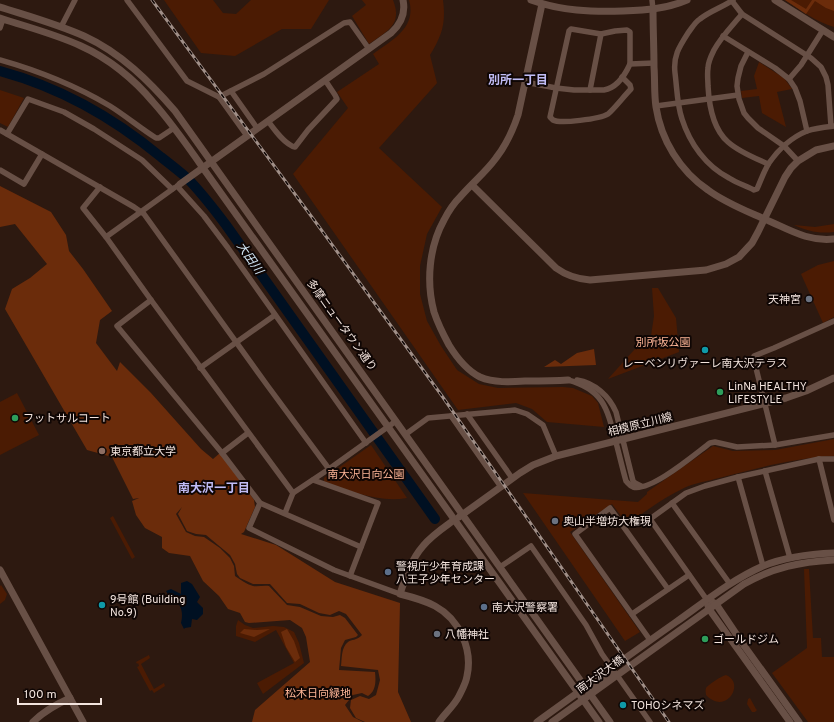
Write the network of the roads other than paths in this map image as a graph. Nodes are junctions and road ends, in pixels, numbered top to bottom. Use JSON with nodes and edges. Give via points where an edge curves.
{"nodes":[{"id":1,"x":75,"y":0,"type":"edge"},
{"id":2,"x":127,"y":0,"type":"edge"},
{"id":3,"x":403,"y":0,"type":"edge"},
{"id":4,"x":531,"y":0,"type":"edge"},
{"id":5,"x":652,"y":0,"type":"edge"},
{"id":6,"x":687,"y":0,"type":"edge"},
{"id":7,"x":732,"y":0,"type":"edge"},
{"id":8,"x":775,"y":0,"type":"edge"},
{"id":9,"x":542,"y":4,"type":"junction"},
{"id":10,"x":0,"y":7,"type":"edge"},
{"id":11,"x":653,"y":9,"type":"junction"},
{"id":12,"x":742,"y":14,"type":"junction"},
{"id":13,"x":1,"y":19,"type":"edge"},
{"id":14,"x":61,"y":27,"type":"junction"},
{"id":15,"x":0,"y":28,"type":"edge"},
{"id":16,"x":823,"y":30,"type":"junction"},
{"id":17,"x":601,"y":34,"type":"junction"},
{"id":18,"x":723,"y":36,"type":"junction"},
{"id":19,"x":834,"y":37,"type":"edge"},
{"id":20,"x":369,"y":49,"type":"junction"},
{"id":21,"x":748,"y":52,"type":"junction"},
{"id":22,"x":807,"y":56,"type":"junction"},
{"id":23,"x":0,"y":60,"type":"edge"},
{"id":24,"x":654,"y":62,"type":"junction"},
{"id":25,"x":630,"y":64,"type":"junction"},
{"id":26,"x":622,"y":77,"type":"junction"},
{"id":27,"x":789,"y":79,"type":"junction"},
{"id":28,"x":325,"y":80,"type":"junction"},
{"id":29,"x":525,"y":82,"type":"junction"},
{"id":30,"x":556,"y":88,"type":"junction"},
{"id":31,"x":590,"y":90,"type":"junction"},
{"id":32,"x":231,"y":91,"type":"junction"},
{"id":33,"x":738,"y":94,"type":"junction"},
{"id":34,"x":219,"y":98,"type":"junction"},
{"id":35,"x":709,"y":99,"type":"junction"},
{"id":36,"x":679,"y":103,"type":"junction"},
{"id":37,"x":656,"y":106,"type":"junction"},
{"id":38,"x":268,"y":121,"type":"junction"},
{"id":39,"x":833,"y":126,"type":"edge"},
{"id":40,"x":174,"y":128,"type":"junction"},
{"id":41,"x":258,"y":128,"type":"junction"},
{"id":42,"x":0,"y":130,"type":"edge"},
{"id":43,"x":807,"y":131,"type":"junction"},
{"id":44,"x":7,"y":134,"type":"junction"},
{"id":45,"x":247,"y":136,"type":"junction"},
{"id":46,"x":784,"y":146,"type":"junction"},
{"id":47,"x":834,"y":146,"type":"edge"},
{"id":48,"x":42,"y":154,"type":"junction"},
{"id":49,"x":211,"y":161,"type":"junction"},
{"id":50,"x":798,"y":161,"type":"junction"},
{"id":51,"x":768,"y":164,"type":"junction"},
{"id":52,"x":202,"y":168,"type":"junction"},
{"id":53,"x":0,"y":170,"type":"edge"},
{"id":54,"x":472,"y":185,"type":"junction"},
{"id":55,"x":176,"y":186,"type":"junction"},
{"id":56,"x":100,"y":187,"type":"junction"},
{"id":57,"x":141,"y":211,"type":"junction"},
{"id":58,"x":764,"y":219,"type":"junction"},
{"id":59,"x":106,"y":237,"type":"junction"},
{"id":60,"x":834,"y":240,"type":"edge"},
{"id":61,"x":151,"y":300,"type":"junction"},
{"id":62,"x":275,"y":315,"type":"junction"},
{"id":63,"x":834,"y":321,"type":"edge"},
{"id":64,"x":236,"y":342,"type":"junction"},
{"id":65,"x":200,"y":368,"type":"junction"},
{"id":66,"x":834,"y":378,"type":"edge"},
{"id":67,"x":568,"y":380,"type":"joint"},
{"id":68,"x":764,"y":404,"type":"junction"},
{"id":69,"x":467,"y":414,"type":"junction"},
{"id":70,"x":451,"y":416,"type":"junction"},
{"id":71,"x":396,"y":421,"type":"junction"},
{"id":72,"x":388,"y":427,"type":"junction"},
{"id":73,"x":248,"y":434,"type":"junction"},
{"id":74,"x":406,"y":434,"type":"junction"},
{"id":75,"x":834,"y":434,"type":"edge"},
{"id":76,"x":368,"y":441,"type":"junction"},
{"id":77,"x":619,"y":441,"type":"junction"},
{"id":78,"x":775,"y":445,"type":"junction"},
{"id":79,"x":222,"y":453,"type":"junction"},
{"id":80,"x":556,"y":456,"type":"junction"},
{"id":81,"x":834,"y":458,"type":"edge"},
{"id":82,"x":819,"y":459,"type":"junction"},
{"id":83,"x":329,"y":469,"type":"junction"},
{"id":84,"x":765,"y":471,"type":"junction"},
{"id":85,"x":738,"y":477,"type":"junction"},
{"id":86,"x":512,"y":478,"type":"junction"},
{"id":87,"x":313,"y":480,"type":"junction"},
{"id":88,"x":501,"y":487,"type":"junction"},
{"id":89,"x":292,"y":493,"type":"junction"},
{"id":90,"x":260,"y":503,"type":"junction"},
{"id":91,"x":672,"y":503,"type":"junction"},
{"id":92,"x":285,"y":513,"type":"junction"},
{"id":93,"x":463,"y":514,"type":"junction"},
{"id":94,"x":454,"y":520,"type":"junction"},
{"id":95,"x":834,"y":520,"type":"edge"},
{"id":96,"x":361,"y":547,"type":"junction"},
{"id":97,"x":834,"y":553,"type":"edge"},
{"id":98,"x":790,"y":558,"type":"junction"},
{"id":99,"x":834,"y":560,"type":"edge"},
{"id":100,"x":763,"y":566,"type":"junction"},
{"id":101,"x":500,"y":567,"type":"junction"},
{"id":102,"x":0,"y":570,"type":"edge"},
{"id":103,"x":689,"y":575,"type":"junction"},
{"id":104,"x":350,"y":576,"type":"junction"},
{"id":105,"x":730,"y":584,"type":"junction"},
{"id":106,"x":668,"y":589,"type":"junction"},
{"id":107,"x":400,"y":594,"type":"junction"},
{"id":108,"x":707,"y":600,"type":"junction"},
{"id":109,"x":716,"y":604,"type":"junction"},
{"id":110,"x":709,"y":609,"type":"junction"},
{"id":111,"x":632,"y":614,"type":"junction"},
{"id":112,"x":650,"y":640,"type":"junction"},
{"id":113,"x":614,"y":671,"type":"junction"},
{"id":114,"x":588,"y":690,"type":"junction"},
{"id":115,"x":70,"y":698,"type":"junction"},
{"id":116,"x":33,"y":722,"type":"edge"},
{"id":117,"x":83,"y":722,"type":"edge"},
{"id":118,"x":439,"y":722,"type":"edge"},
{"id":119,"x":537,"y":722,"type":"edge"},
{"id":120,"x":552,"y":722,"type":"edge"},
{"id":121,"x":599,"y":722,"type":"edge"},
{"id":122,"x":610,"y":722,"type":"edge"},
{"id":123,"x":650,"y":722,"type":"edge"},
{"id":124,"x":790,"y":722,"type":"edge"},
{"id":125,"x":799,"y":722,"type":"edge"}],
"edges":[{"from":1,"to":14,"type":"street"},
{"from":2,"to":34,"type":"street","via":[[187,81]]},
{"from":3,"to":20,"type":"street","via":[[404,15],[398,26]]},
{"from":4,"to":9,"type":"street"},
{"from":5,"to":11,"type":"street"},
{"from":6,"to":11,"type":"street"},
{"from":7,"to":12,"type":"street"},
{"from":7,"to":36,"type":"street","via":[[699,20],[678,49],[674,68]]},
{"from":8,"to":16,"type":"street"},
{"from":9,"to":11,"type":"street","via":[[597,12]]},
{"from":9,"to":29,"type":"street"},
{"from":10,"to":14,"type":"street","name":"多摩ニュータウン通り"},
{"from":11,"to":24,"type":"street"},
{"from":12,"to":18,"type":"street"},
{"from":12,"to":22,"type":"street"},
{"from":13,"to":15,"type":"street"},
{"from":13,"to":40,"type":"street","name":"多摩ニュータウン通り","via":[[56,36],[101,57],[153,101]]},
{"from":14,"to":49,"type":"street","name":"多摩ニュータウン通り","via":[[84,36],[116,55],[139,73],[175,111]]},
{"from":16,"to":19,"type":"street"},
{"from":16,"to":22,"type":"street"},
{"from":17,"to":25,"type":"street","via":[[628,30],[630,32]]},
{"from":17,"to":30,"type":"street","via":[[571,29],[569,31]]},
{"from":17,"to":31,"type":"street"},
{"from":18,"to":21,"type":"street"},
{"from":18,"to":35,"type":"street","via":[[709,61]]},
{"from":20,"to":28,"type":"street"},
{"from":20,"to":32,"type":"street","via":[[348,22],[264,74]]},
{"from":21,"to":27,"type":"street"},
{"from":21,"to":33,"type":"street","via":[[738,78]]},
{"from":22,"to":27,"type":"street"},
{"from":22,"to":39,"type":"street","via":[[818,64],[826,77]]},
{"from":23,"to":40,"type":"street","via":[[44,74],[79,90],[121,113],[156,138]]},
{"from":24,"to":25,"type":"street"},
{"from":24,"to":37,"type":"street"},
{"from":25,"to":26,"type":"street"},
{"from":26,"to":30,"type":"street","via":[[631,89],[607,114],[597,118],[552,120],[550,117]]},
{"from":26,"to":31,"type":"street","via":[[608,90]]},
{"from":27,"to":43,"type":"street","via":[[800,102]]},
{"from":28,"to":38,"type":"street"},
{"from":28,"to":38,"type":"street","via":[[337,99],[296,147],[291,146],[280,136]]},
{"from":29,"to":30,"type":"street"},
{"from":29,"to":54,"type":"street","via":[[518,115],[506,143],[496,159]]},
{"from":30,"to":31,"type":"street"},
{"from":32,"to":34,"type":"street"},
{"from":32,"to":41,"type":"street"},
{"from":33,"to":35,"type":"street"},
{"from":33,"to":46,"type":"street","via":[[748,118]]},
{"from":34,"to":45,"type":"street"},
{"from":35,"to":36,"type":"street"},
{"from":35,"to":51,"type":"street","via":[[712,114],[728,142]]},
{"from":36,"to":37,"type":"street"},
{"from":36,"to":51,"type":"street","via":[[688,135],[697,150],[728,178],[754,190]]},
{"from":37,"to":58,"type":"street","via":[[668,144],[689,174],[714,194]]},
{"from":38,"to":41,"type":"street"},
{"from":39,"to":43,"type":"street"},
{"from":40,"to":52,"type":"street","name":"多摩ニュータウン通り"},
{"from":41,"to":45,"type":"street"},
{"from":42,"to":44,"type":"street"},
{"from":43,"to":46,"type":"street"},
{"from":44,"to":48,"type":"street"},
{"from":44,"to":55,"type":"street","via":[[28,99],[64,112],[94,129]]},
{"from":45,"to":49,"type":"street"},
{"from":46,"to":50,"type":"street"},
{"from":46,"to":51,"type":"street"},
{"from":47,"to":50,"type":"street","via":[[816,150]]},
{"from":48,"to":53,"type":"street","via":[[24,184]]},
{"from":48,"to":56,"type":"street"},
{"from":49,"to":52,"type":"street"},
{"from":49,"to":71,"type":"street","name":"多摩ニュータウン通り"},
{"from":50,"to":58,"type":"street","via":[[785,177]]},
{"from":52,"to":55,"type":"street"},
{"from":52,"to":72,"type":"street","name":"多摩ニュータウン通り"},
{"from":54,"to":58,"type":"street","via":[[556,268],[569,276],[590,280],[706,270],[726,264],[739,257],[748,247]]},
{"from":54,"to":67,"type":"street","via":[[455,203],[444,220],[432,253],[430,291],[434,313],[441,330],[461,362],[481,377],[505,382]]},
{"from":55,"to":57,"type":"street"},
{"from":55,"to":62,"type":"street","via":[[204,216]]},
{"from":56,"to":57,"type":"street"},
{"from":56,"to":59,"type":"street","via":[[83,208]]},
{"from":57,"to":59,"type":"street"},
{"from":57,"to":64,"type":"street"},
{"from":58,"to":60,"type":"street","via":[[806,237]]},
{"from":59,"to":61,"type":"street"},
{"from":61,"to":65,"type":"street"},
{"from":61,"to":79,"type":"street","via":[[117,326]]},
{"from":62,"to":64,"type":"street"},
{"from":62,"to":76,"type":"street"},
{"from":63,"to":68,"type":"street","via":[[754,356]]},
{"from":64,"to":65,"type":"street"},
{"from":64,"to":83,"type":"street"},
{"from":65,"to":73,"type":"street"},
{"from":66,"to":68,"type":"street","name":"相模原立川線","via":[[798,394]]},
{"from":67,"to":77,"type":"street","via":[[591,384],[611,402],[616,412]]},
{"from":68,"to":77,"type":"street","name":"相模原立川線"},
{"from":68,"to":78,"type":"street"},
{"from":69,"to":70,"type":"street"},
{"from":69,"to":80,"type":"street","via":[[514,410],[528,414],[543,426]]},
{"from":69,"to":86,"type":"street"},
{"from":70,"to":74,"type":"street","via":[[428,418]]},
{"from":70,"to":88,"type":"street"},
{"from":71,"to":72,"type":"street"},
{"from":71,"to":74,"type":"street","name":"多摩ニュータウン通り"},
{"from":72,"to":76,"type":"street"},
{"from":72,"to":94,"type":"street","name":"多摩ニュータウン通り"},
{"from":73,"to":79,"type":"street"},
{"from":73,"to":89,"type":"street"},
{"from":74,"to":93,"type":"street","name":"多摩ニュータウン通り"},
{"from":75,"to":78,"type":"street"},
{"from":76,"to":83,"type":"street"},
{"from":77,"to":78,"type":"street","via":[[633,481],[641,486],[667,475],[710,443],[737,447]]},
{"from":77,"to":80,"type":"street","name":"相模原立川線"},
{"from":79,"to":90,"type":"street"},
{"from":80,"to":86,"type":"street","name":"相模原立川線","via":[[533,465]]},
{"from":81,"to":82,"type":"street"},
{"from":82,"to":84,"type":"street"},
{"from":82,"to":95,"type":"street"},
{"from":83,"to":87,"type":"street"},
{"from":84,"to":85,"type":"street"},
{"from":84,"to":98,"type":"street"},
{"from":85,"to":91,"type":"street","via":[[686,493]]},
{"from":85,"to":100,"type":"street"},
{"from":86,"to":88,"type":"street","name":"相模原立川線"},
{"from":87,"to":89,"type":"street"},
{"from":87,"to":96,"type":"street","via":[[378,503]]},
{"from":88,"to":93,"type":"street","name":"相模原立川線"},
{"from":89,"to":92,"type":"street"},
{"from":90,"to":92,"type":"street"},
{"from":90,"to":104,"type":"street","via":[[249,528]]},
{"from":91,"to":103,"type":"street","via":[[650,519]]},
{"from":91,"to":105,"type":"street"},
{"from":92,"to":96,"type":"street"},
{"from":93,"to":94,"type":"street","name":"相模原立川線"},
{"from":93,"to":101,"type":"street","name":"多摩ニュータウン通り"},
{"from":94,"to":107,"type":"street","name":"相模原立川線","via":[[423,545],[411,563]]},
{"from":94,"to":121,"type":"street","name":"多摩ニュータウン通り"},
{"from":96,"to":104,"type":"street"},
{"from":97,"to":98,"type":"street","name":"南大沢大橋"},
{"from":98,"to":100,"type":"street","name":"南大沢大橋"},
{"from":99,"to":109,"type":"street","name":"南大沢大橋","via":[[799,563],[765,573]]},
{"from":100,"to":105,"type":"street","name":"南大沢大橋"},
{"from":101,"to":113,"type":"street","via":[[531,546],[586,625]]},
{"from":101,"to":114,"type":"street","name":"多摩ニュータウン通り"},
{"from":102,"to":115,"type":"street"},
{"from":103,"to":106,"type":"street"},
{"from":103,"to":108,"type":"street"},
{"from":104,"to":107,"type":"street"},
{"from":105,"to":108,"type":"street","name":"南大沢大橋"},
{"from":106,"to":111,"type":"street"},
{"from":106,"to":111,"type":"street","via":[[610,508],[575,534]]},
{"from":107,"to":118,"type":"street","via":[[440,609],[453,621],[466,645],[468,665],[465,684]]},
{"from":108,"to":109,"type":"street"},
{"from":108,"to":110,"type":"street"},
{"from":108,"to":112,"type":"street","name":"南大沢大橋"},
{"from":109,"to":110,"type":"street","name":"南大沢大橋"},
{"from":109,"to":125,"type":"street"},
{"from":110,"to":120,"type":"street","name":"南大沢大橋"},
{"from":110,"to":124,"type":"street"},
{"from":111,"to":112,"type":"street"},
{"from":112,"to":119,"type":"street","name":"南大沢大橋"},
{"from":113,"to":114,"type":"street"},
{"from":113,"to":123,"type":"street"},
{"from":114,"to":122,"type":"street","name":"多摩ニュータウン通り"},
{"from":115,"to":116,"type":"street"},
{"from":115,"to":117,"type":"street"}]}
